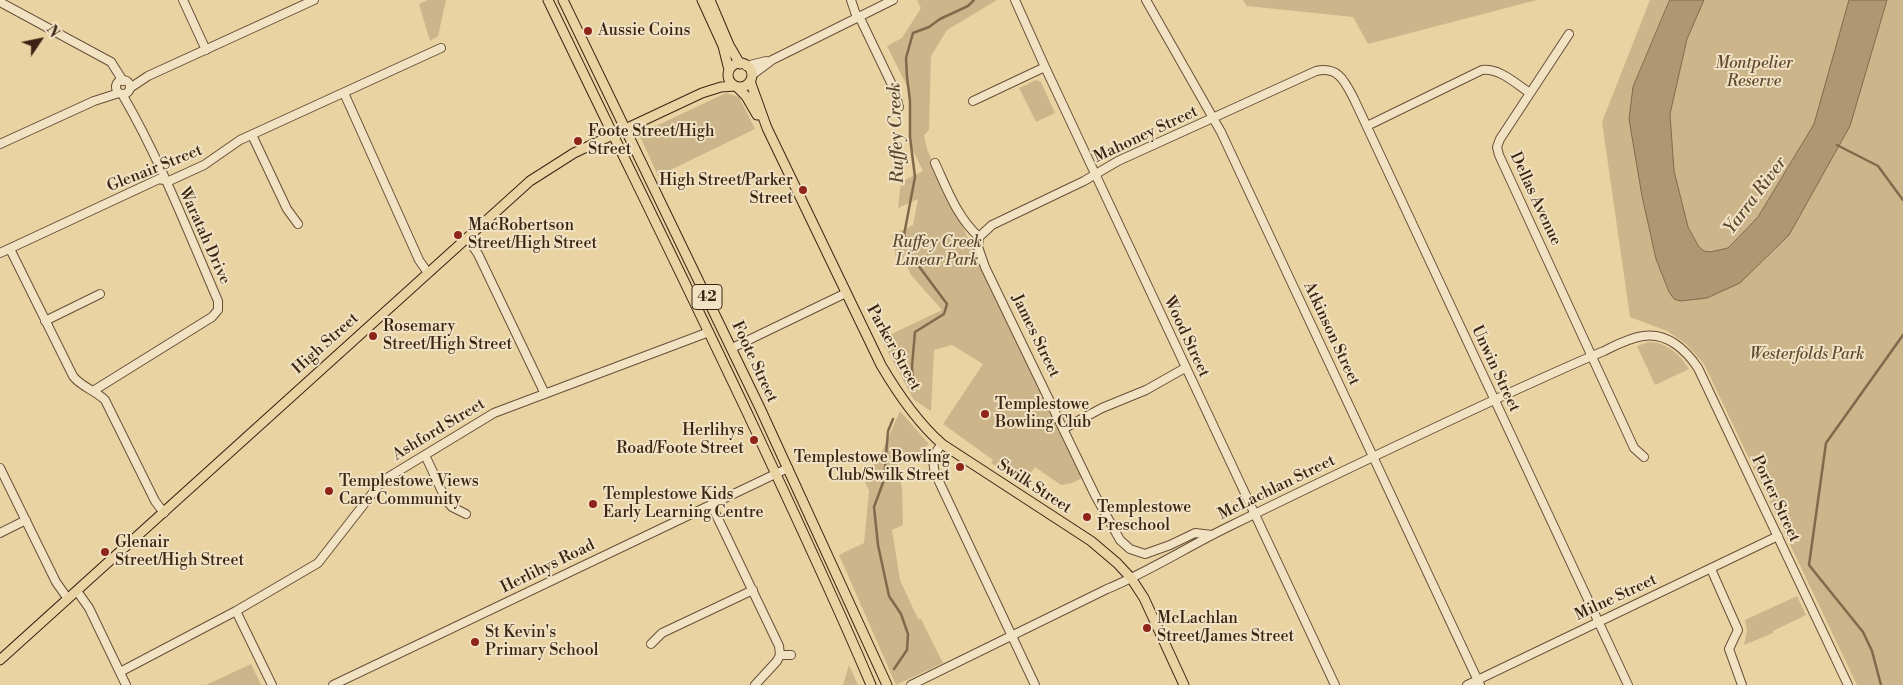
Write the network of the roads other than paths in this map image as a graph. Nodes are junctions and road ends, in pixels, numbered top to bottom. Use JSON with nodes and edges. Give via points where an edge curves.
{"nodes":[{"id":1,"x":183,"y":0,"type":"edge"},
{"id":2,"x":314,"y":0,"type":"edge"},
{"id":3,"x":548,"y":0,"type":"edge"},
{"id":4,"x":563,"y":0,"type":"edge"},
{"id":5,"x":702,"y":0,"type":"edge"},
{"id":6,"x":710,"y":0,"type":"edge"},
{"id":7,"x":852,"y":0,"type":"edge"},
{"id":8,"x":893,"y":0,"type":"edge"},
{"id":9,"x":1015,"y":0,"type":"edge"},
{"id":10,"x":1146,"y":0,"type":"edge"},
{"id":11,"x":2,"y":6,"type":"edge"},
{"id":12,"x":859,"y":16,"type":"junction"},
{"id":13,"x":1569,"y":34,"type":"dead end"},
{"id":14,"x":441,"y":48,"type":"dead end"},
{"id":15,"x":206,"y":50,"type":"junction"},
{"id":16,"x":772,"y":60,"type":"junction"},
{"id":17,"x":743,"y":65,"type":"junction"},
{"id":18,"x":1045,"y":67,"type":"junction"},
{"id":19,"x":1330,"y":70,"type":"joint"},
{"id":20,"x":729,"y":72,"type":"junction"},
{"id":21,"x":751,"y":78,"type":"junction"},
{"id":22,"x":736,"y":86,"type":"junction"},
{"id":23,"x":123,"y":87,"type":"junction"},
{"id":24,"x":344,"y":93,"type":"junction"},
{"id":25,"x":702,"y":93,"type":"junction"},
{"id":26,"x":1530,"y":93,"type":"junction"},
{"id":27,"x":974,"y":101,"type":"dead end"},
{"id":28,"x":899,"y":107,"type":"dead end"},
{"id":29,"x":1214,"y":118,"type":"junction"},
{"id":30,"x":1367,"y":126,"type":"junction"},
{"id":31,"x":767,"y":128,"type":"junction"},
{"id":32,"x":626,"y":129,"type":"junction"},
{"id":33,"x":252,"y":135,"type":"junction"},
{"id":34,"x":613,"y":135,"type":"junction"},
{"id":35,"x":0,"y":144,"type":"edge"},
{"id":36,"x":935,"y":163,"type":"dead end"},
{"id":37,"x":1095,"y":173,"type":"junction"},
{"id":38,"x":164,"y":180,"type":"junction"},
{"id":39,"x":298,"y":224,"type":"dead end"},
{"id":40,"x":979,"y":237,"type":"junction"},
{"id":41,"x":467,"y":238,"type":"junction"},
{"id":42,"x":10,"y":249,"type":"junction"},
{"id":43,"x":0,"y":254,"type":"edge"},
{"id":44,"x":428,"y":273,"type":"junction"},
{"id":45,"x":846,"y":293,"type":"junction"},
{"id":46,"x":100,"y":294,"type":"dead end"},
{"id":47,"x":45,"y":321,"type":"junction"},
{"id":48,"x":709,"y":332,"type":"junction"},
{"id":49,"x":1662,"y":338,"type":"joint"},
{"id":50,"x":732,"y":348,"type":"junction"},
{"id":51,"x":1592,"y":356,"type":"junction"},
{"id":52,"x":1185,"y":368,"type":"junction"},
{"id":53,"x":94,"y":391,"type":"junction"},
{"id":54,"x":545,"y":394,"type":"junction"},
{"id":55,"x":1494,"y":400,"type":"junction"},
{"id":56,"x":1063,"y":429,"type":"junction"},
{"id":57,"x":942,"y":444,"type":"junction"},
{"id":58,"x":425,"y":455,"type":"junction"},
{"id":59,"x":1644,"y":457,"type":"dead end"},
{"id":60,"x":1373,"y":458,"type":"junction"},
{"id":61,"x":0,"y":468,"type":"edge"},
{"id":62,"x":788,"y":468,"type":"junction"},
{"id":63,"x":776,"y":474,"type":"junction"},
{"id":64,"x":711,"y":504,"type":"junction"},
{"id":65,"x":164,"y":513,"type":"junction"},
{"id":66,"x":466,"y":514,"type":"dead end"},
{"id":67,"x":1255,"y":514,"type":"junction"},
{"id":68,"x":26,"y":520,"type":"junction"},
{"id":69,"x":0,"y":533,"type":"edge"},
{"id":70,"x":1212,"y":535,"type":"junction"},
{"id":71,"x":1778,"y":536,"type":"junction"},
{"id":72,"x":1711,"y":569,"type":"junction"},
{"id":73,"x":1131,"y":578,"type":"junction"},
{"id":74,"x":753,"y":590,"type":"junction"},
{"id":75,"x":77,"y":592,"type":"junction"},
{"id":76,"x":68,"y":599,"type":"junction"},
{"id":77,"x":236,"y":611,"type":"junction"},
{"id":78,"x":1598,"y":621,"type":"junction"},
{"id":79,"x":1012,"y":635,"type":"junction"},
{"id":80,"x":651,"y":644,"type":"dead end"},
{"id":81,"x":780,"y":655,"type":"junction"},
{"id":82,"x":791,"y":655,"type":"dead end"},
{"id":83,"x":0,"y":660,"type":"edge"},
{"id":84,"x":120,"y":672,"type":"junction"},
{"id":85,"x":1478,"y":682,"type":"edge"},
{"id":86,"x":126,"y":685,"type":"edge"},
{"id":87,"x":272,"y":685,"type":"edge"},
{"id":88,"x":333,"y":685,"type":"edge"},
{"id":89,"x":755,"y":685,"type":"edge"},
{"id":90,"x":871,"y":685,"type":"edge"},
{"id":91,"x":887,"y":685,"type":"edge"},
{"id":92,"x":911,"y":685,"type":"edge"},
{"id":93,"x":1035,"y":685,"type":"edge"},
{"id":94,"x":1184,"y":685,"type":"edge"},
{"id":95,"x":1335,"y":685,"type":"edge"},
{"id":96,"x":1467,"y":685,"type":"edge"},
{"id":97,"x":1628,"y":685,"type":"edge"},
{"id":98,"x":1742,"y":685,"type":"edge"},
{"id":99,"x":1848,"y":685,"type":"edge"}],
"edges":[{"from":1,"to":15,"type":"street"},
{"from":2,"to":15,"type":"street"},
{"from":3,"to":34,"type":"main road","name":"Foote Street","number":"42"},
{"from":4,"to":32,"type":"main road","name":"Foote Street","number":"42"},
{"from":5,"to":20,"type":"main road","via":[[723,46]]},
{"from":6,"to":17,"type":"main road","via":[[732,51]]},
{"from":7,"to":12,"type":"street"},
{"from":8,"to":12,"type":"street"},
{"from":9,"to":18,"type":"street","name":"Wood Street"},
{"from":10,"to":29,"type":"street","name":"Atkinson Street"},
{"from":11,"to":23,"type":"street","name":"Waratah Drive","via":[[114,65]]},
{"from":12,"to":16,"type":"street"},
{"from":12,"to":28,"type":"street"},
{"from":13,"to":26,"type":"street","name":"Dellas Avenue"},
{"from":14,"to":24,"type":"street","name":"Glenair Street"},
{"from":15,"to":23,"type":"street"},
{"from":16,"to":17,"type":"street"},
{"from":16,"to":21,"type":"street"},
{"from":17,"to":20,"type":"main road","via":[[734,66]]},
{"from":17,"to":21,"type":"main road"},
{"from":18,"to":27,"type":"street"},
{"from":18,"to":37,"type":"street","name":"Wood Street"},
{"from":19,"to":29,"type":"street","name":"Mahoney Street","via":[[1316,71]]},
{"from":19,"to":30,"type":"street","name":"Unwin Street","via":[[1345,82]]},
{"from":20,"to":22,"type":"main road","via":[[729,79]]},
{"from":20,"to":25,"type":"main road","name":"High Street"},
{"from":21,"to":22,"type":"main road","via":[[745,86]]},
{"from":21,"to":31,"type":"main road","name":"Parker Street"},
{"from":22,"to":25,"type":"main road","name":"High Street"},
{"from":22,"to":31,"type":"main road","name":"Parker Street"},
{"from":23,"to":35,"type":"street"},
{"from":23,"to":38,"type":"street","name":"Waratah Drive"},
{"from":24,"to":33,"type":"street","name":"Glenair Street"},
{"from":24,"to":44,"type":"street","via":[[419,260]]},
{"from":25,"to":32,"type":"main road","name":"High Street"},
{"from":26,"to":30,"type":"street","via":[[1497,71],[1482,70]]},
{"from":26,"to":51,"type":"street","name":"Dellas Avenue","via":[[1497,147]]},
{"from":29,"to":37,"type":"street","name":"Mahoney Street"},
{"from":29,"to":60,"type":"street","name":"Atkinson Street"},
{"from":30,"to":55,"type":"street","name":"Unwin Street"},
{"from":31,"to":45,"type":"main road","name":"Parker Street"},
{"from":32,"to":34,"type":"main road","name":"High Street"},
{"from":32,"to":50,"type":"main road","name":"Foote Street","number":"42"},
{"from":33,"to":38,"type":"street","name":"Glenair Street","via":[[204,165],[169,181]]},
{"from":33,"to":39,"type":"street","via":[[287,209]]},
{"from":34,"to":41,"type":"main road","name":"High Street","via":[[574,153],[530,181]]},
{"from":34,"to":48,"type":"main road","name":"Foote Street","number":"42"},
{"from":36,"to":40,"type":"street","via":[[958,212]]},
{"from":37,"to":40,"type":"street","name":"Mahoney Street","via":[[992,225]]},
{"from":37,"to":52,"type":"street","name":"Wood Street"},
{"from":38,"to":42,"type":"street","name":"Glenair Street","via":[[159,179]]},
{"from":38,"to":53,"type":"street","name":"Waratah Drive","via":[[218,301],[218,310],[212,317]]},
{"from":40,"to":56,"type":"street","name":"James Street","via":[[982,261]]},
{"from":41,"to":44,"type":"main road","name":"High Street"},
{"from":41,"to":54,"type":"street","via":[[478,254]]},
{"from":42,"to":43,"type":"street","name":"Glenair Street"},
{"from":42,"to":47,"type":"street"},
{"from":44,"to":65,"type":"main road","name":"High Street"},
{"from":45,"to":50,"type":"street"},
{"from":45,"to":57,"type":"main road","name":"Parker Street","via":[[897,392]]},
{"from":46,"to":47,"type":"street"},
{"from":47,"to":53,"type":"street","via":[[72,376]]},
{"from":48,"to":54,"type":"street","name":"Ashford Street"},
{"from":48,"to":63,"type":"main road","name":"Foote Street","number":"42"},
{"from":49,"to":51,"type":"street","name":"McLachlan Street","via":[[1632,338]]},
{"from":49,"to":71,"type":"street","name":"Porter Street","via":[[1683,349],[1698,368]]},
{"from":50,"to":62,"type":"main road","name":"Foote Street","number":"42"},
{"from":51,"to":55,"type":"street","name":"McLachlan Street"},
{"from":51,"to":59,"type":"street","via":[[1634,448]]},
{"from":52,"to":56,"type":"street"},
{"from":52,"to":67,"type":"street","name":"Wood Street"},
{"from":53,"to":65,"type":"street","via":[[105,400]]},
{"from":54,"to":58,"type":"street","name":"Ashford Street","via":[[494,413]]},
{"from":55,"to":60,"type":"street","name":"McLachlan Street"},
{"from":55,"to":78,"type":"street","name":"Unwin Street"},
{"from":56,"to":70,"type":"street","name":"James Street","via":[[1112,530],[1127,547],[1145,554],[1195,533]]},
{"from":57,"to":73,"type":"main road","name":"Swilk Street","via":[[1091,541]]},
{"from":57,"to":79,"type":"street","via":[[932,463],[935,473]]},
{"from":58,"to":66,"type":"street","via":[[446,500]]},
{"from":58,"to":77,"type":"street","name":"Ashford Street","via":[[382,481],[318,563]]},
{"from":60,"to":67,"type":"street","name":"McLachlan Street"},
{"from":60,"to":85,"type":"street","name":"Atkinson Street"},
{"from":61,"to":68,"type":"street"},
{"from":62,"to":63,"type":"street","name":"Herlihys Road"},
{"from":62,"to":91,"type":"main road","name":"Foote Street","number":"42"},
{"from":63,"to":64,"type":"street","name":"Herlihys Road"},
{"from":63,"to":90,"type":"main road","name":"Foote Street","number":"42"},
{"from":64,"to":74,"type":"street"},
{"from":64,"to":88,"type":"street","name":"Herlihys Road"},
{"from":65,"to":75,"type":"main road","name":"High Street"},
{"from":67,"to":70,"type":"street","name":"McLachlan Street"},
{"from":67,"to":95,"type":"street","name":"Wood Street"},
{"from":68,"to":69,"type":"street"},
{"from":68,"to":76,"type":"street","via":[[56,582]]},
{"from":70,"to":73,"type":"street","name":"McLachlan Street"},
{"from":71,"to":72,"type":"street","name":"Milne Street"},
{"from":71,"to":99,"type":"street","name":"Porter Street"},
{"from":72,"to":78,"type":"street","name":"Milne Street"},
{"from":72,"to":98,"type":"street","via":[[1738,630],[1729,650]]},
{"from":73,"to":79,"type":"street","name":"McLachlan Street"},
{"from":73,"to":94,"type":"main road","via":[[1147,604]]},
{"from":74,"to":80,"type":"street","via":[[662,634]]},
{"from":74,"to":81,"type":"street","via":[[780,646]]},
{"from":75,"to":76,"type":"main road","name":"High Street"},
{"from":75,"to":84,"type":"street","via":[[89,608]]},
{"from":76,"to":83,"type":"main road","name":"High Street"},
{"from":77,"to":84,"type":"street","name":"Ashford Street"},
{"from":77,"to":87,"type":"street"},
{"from":78,"to":85,"type":"street","name":"Milne Street"},
{"from":78,"to":97,"type":"street","name":"Unwin Street"},
{"from":79,"to":92,"type":"street","name":"McLachlan Street"},
{"from":79,"to":93,"type":"street"},
{"from":81,"to":82,"type":"street"},
{"from":81,"to":89,"type":"street"},
{"from":84,"to":86,"type":"street"},
{"from":85,"to":96,"type":"street","name":"Milne Street"}]}
